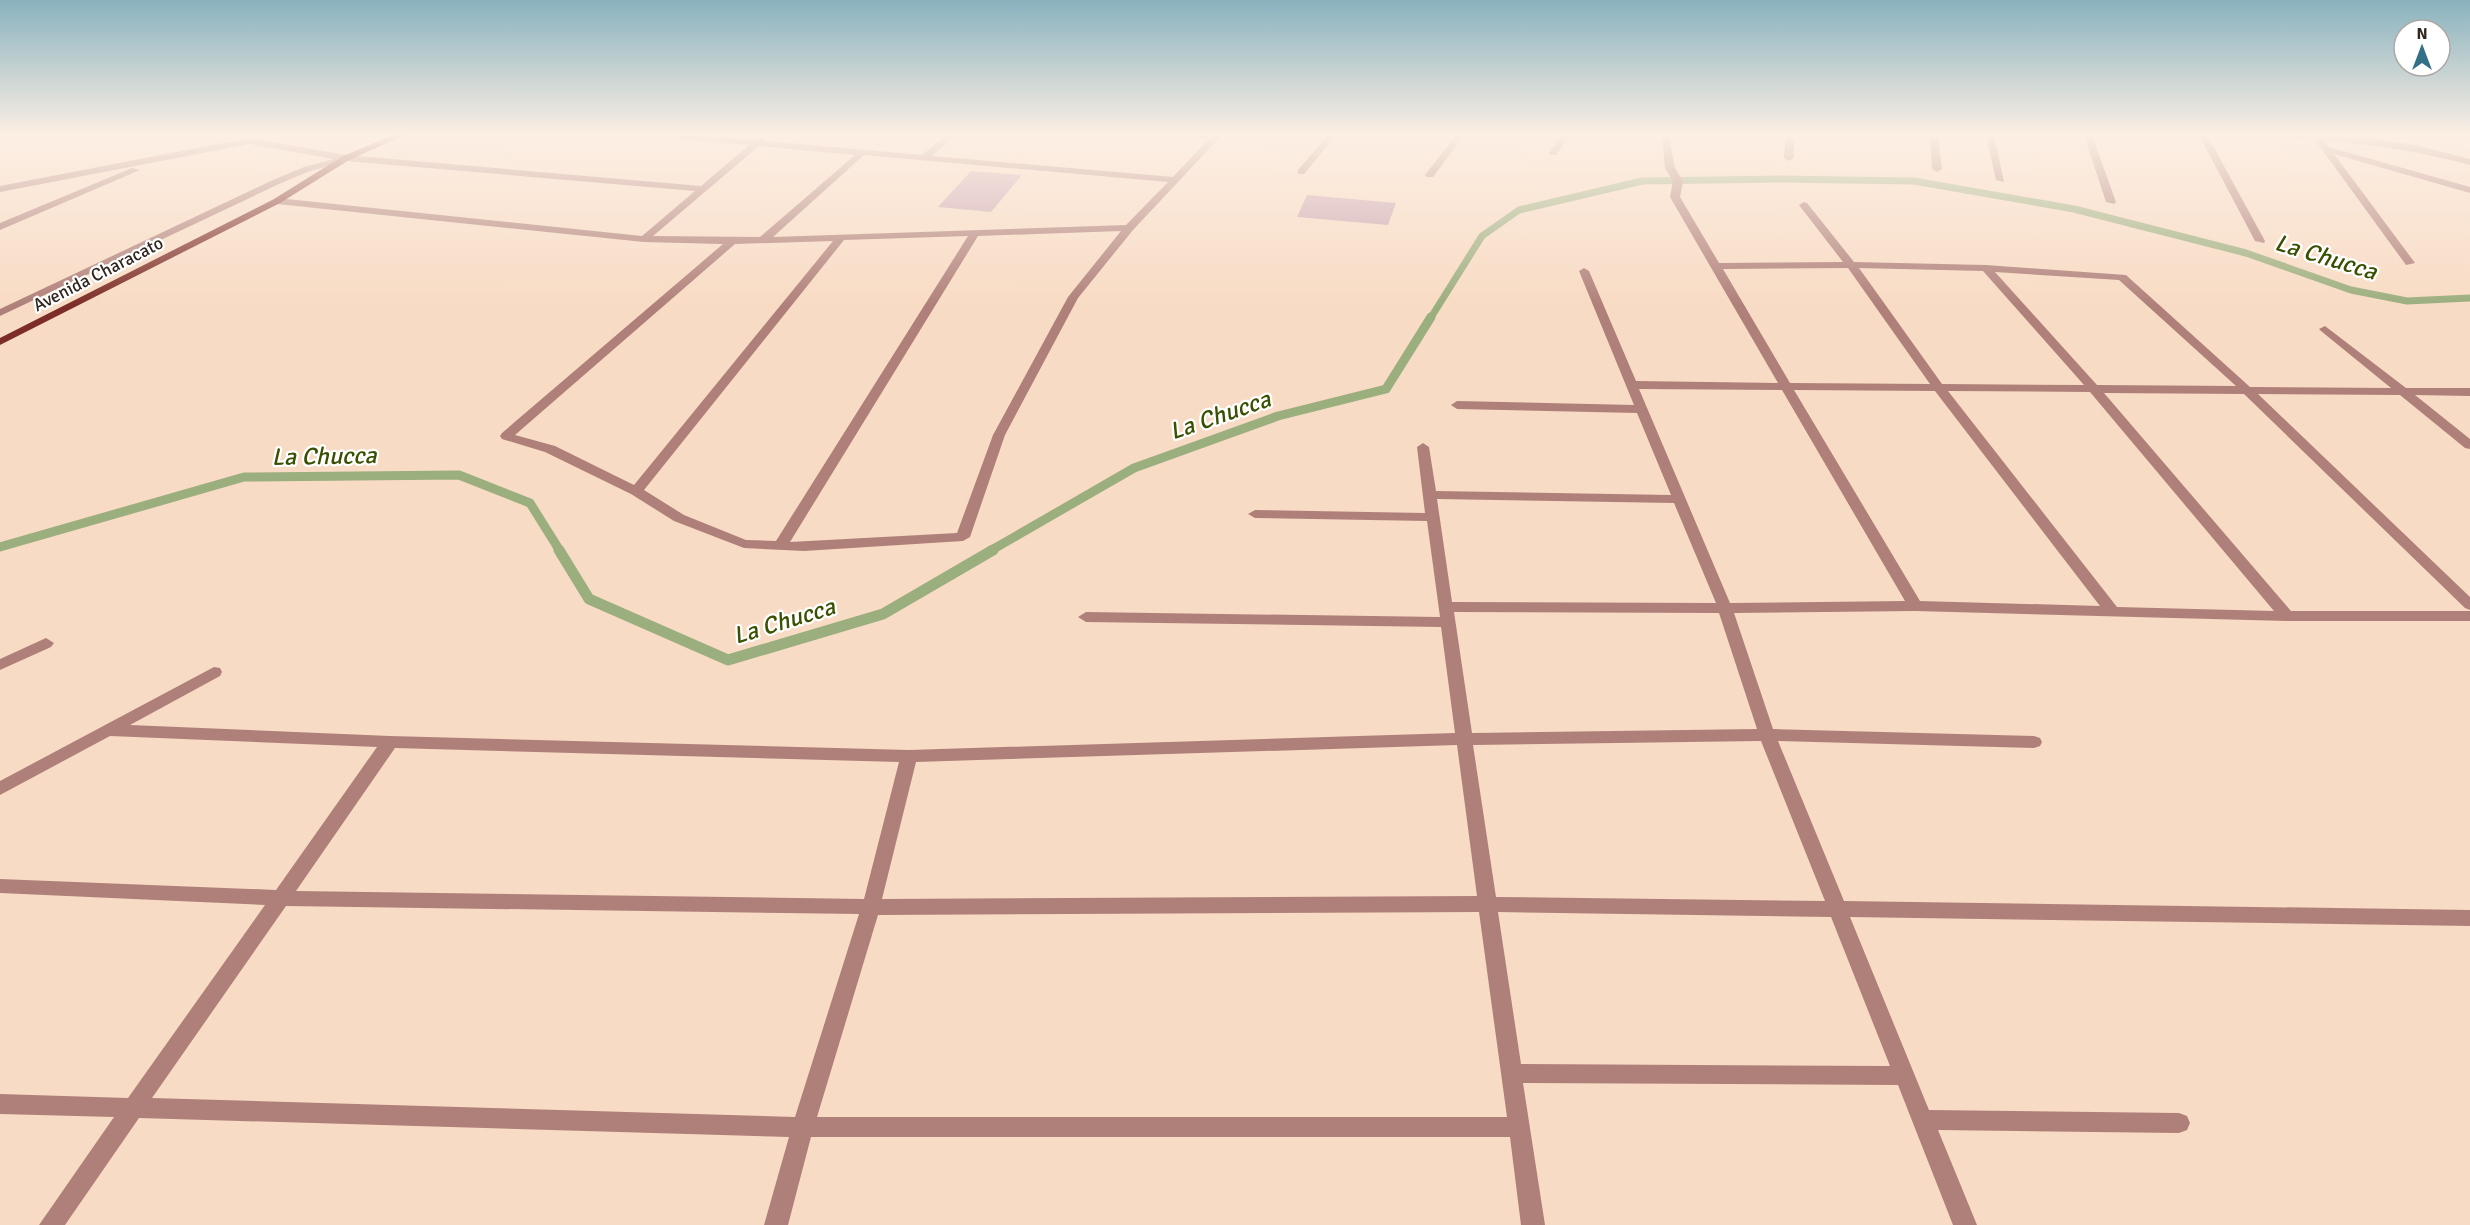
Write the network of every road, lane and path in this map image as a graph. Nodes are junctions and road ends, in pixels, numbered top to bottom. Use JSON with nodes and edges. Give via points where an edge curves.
{"nodes":[{"id":1,"x":82,"y":192,"type":"edge"},
{"id":2,"x":255,"y":192,"type":"edge"},
{"id":3,"x":291,"y":192,"type":"edge"},
{"id":4,"x":698,"y":192,"type":"edge"},
{"id":5,"x":817,"y":192,"type":"edge"},
{"id":6,"x":1163,"y":192,"type":"edge"},
{"id":7,"x":1676,"y":192,"type":"edge"},
{"id":8,"x":2107,"y":192,"type":"edge"},
{"id":9,"x":2234,"y":192,"type":"edge"},
{"id":10,"x":2357,"y":192,"type":"edge"},
{"id":11,"x":277,"y":201,"type":"junction"},
{"id":12,"x":2110,"y":202,"type":"dead end"},
{"id":13,"x":1804,"y":206,"type":"dead end"},
{"id":14,"x":0,"y":227,"type":"edge"},
{"id":15,"x":1129,"y":228,"type":"junction"},
{"id":16,"x":975,"y":233,"type":"junction"},
{"id":17,"x":841,"y":237,"type":"junction"},
{"id":18,"x":644,"y":239,"type":"junction"},
{"id":19,"x":763,"y":240,"type":"junction"},
{"id":20,"x":732,"y":241,"type":"junction"},
{"id":21,"x":2260,"y":241,"type":"dead end"},
{"id":22,"x":2410,"y":263,"type":"dead end"},
{"id":23,"x":1851,"y":265,"type":"junction"},
{"id":24,"x":1717,"y":266,"type":"junction"},
{"id":25,"x":1986,"y":268,"type":"junction"},
{"id":26,"x":1584,"y":271,"type":"dead end"},
{"id":27,"x":0,"y":313,"type":"edge"},
{"id":28,"x":2325,"y":329,"type":"dead end"},
{"id":29,"x":0,"y":342,"type":"edge"},
{"id":30,"x":1632,"y":385,"type":"junction"},
{"id":31,"x":1785,"y":387,"type":"junction"},
{"id":32,"x":1938,"y":387,"type":"junction"},
{"id":33,"x":2094,"y":389,"type":"junction"},
{"id":34,"x":2247,"y":390,"type":"junction"},
{"id":35,"x":2470,"y":392,"type":"edge"},
{"id":36,"x":2405,"y":393,"type":"junction"},
{"id":37,"x":1457,"y":405,"type":"dead end"},
{"id":38,"x":1642,"y":409,"type":"junction"},
{"id":39,"x":2470,"y":445,"type":"edge"},
{"id":40,"x":1423,"y":447,"type":"dead end"},
{"id":41,"x":636,"y":491,"type":"junction"},
{"id":42,"x":1430,"y":495,"type":"junction"},
{"id":43,"x":1678,"y":499,"type":"junction"},
{"id":44,"x":1255,"y":514,"type":"dead end"},
{"id":45,"x":1433,"y":517,"type":"junction"},
{"id":46,"x":780,"y":545,"type":"junction"},
{"id":47,"x":2470,"y":605,"type":"edge"},
{"id":48,"x":1915,"y":606,"type":"junction"},
{"id":49,"x":1725,"y":608,"type":"junction"},
{"id":50,"x":2112,"y":612,"type":"junction"},
{"id":51,"x":1447,"y":614,"type":"junction"},
{"id":52,"x":2287,"y":616,"type":"junction"},
{"id":53,"x":2470,"y":616,"type":"edge"},
{"id":54,"x":1086,"y":617,"type":"dead end"},
{"id":55,"x":46,"y":643,"type":"dead end"},
{"id":56,"x":0,"y":665,"type":"edge"},
{"id":57,"x":214,"y":672,"type":"dead end"},
{"id":58,"x":108,"y":730,"type":"junction"},
{"id":59,"x":1767,"y":735,"type":"junction"},
{"id":60,"x":1464,"y":739,"type":"junction"},
{"id":61,"x":390,"y":742,"type":"junction"},
{"id":62,"x":2034,"y":742,"type":"dead end"},
{"id":63,"x":909,"y":756,"type":"junction"},
{"id":64,"x":0,"y":789,"type":"edge"},
{"id":65,"x":0,"y":886,"type":"edge"},
{"id":66,"x":282,"y":898,"type":"junction"},
{"id":67,"x":1488,"y":904,"type":"junction"},
{"id":68,"x":872,"y":907,"type":"junction"},
{"id":69,"x":1839,"y":909,"type":"junction"},
{"id":70,"x":2470,"y":918,"type":"edge"},
{"id":71,"x":1512,"y":1074,"type":"junction"},
{"id":72,"x":1906,"y":1076,"type":"junction"},
{"id":73,"x":0,"y":1104,"type":"edge"},
{"id":74,"x":131,"y":1109,"type":"junction"},
{"id":75,"x":1923,"y":1120,"type":"junction"},
{"id":76,"x":2179,"y":1123,"type":"dead end"},
{"id":77,"x":803,"y":1127,"type":"junction"},
{"id":78,"x":1520,"y":1127,"type":"junction"},
{"id":79,"x":51,"y":1225,"type":"edge"},
{"id":80,"x":776,"y":1225,"type":"edge"},
{"id":81,"x":1533,"y":1225,"type":"edge"},
{"id":82,"x":1965,"y":1225,"type":"edge"}],
"edges":[{"from":1,"to":14,"type":"street"},
{"from":2,"to":27,"type":"street"},
{"from":3,"to":11,"type":"main road","name":"Avenida Characato"},
{"from":4,"to":18,"type":"street"},
{"from":5,"to":19,"type":"street"},
{"from":6,"to":15,"type":"street"},
{"from":7,"to":24,"type":"street","via":[[1675,197]]},
{"from":8,"to":12,"type":"street"},
{"from":9,"to":21,"type":"street"},
{"from":10,"to":22,"type":"street"},
{"from":11,"to":18,"type":"street"},
{"from":11,"to":29,"type":"main road","name":"Avenida Characato"},
{"from":13,"to":23,"type":"street"},
{"from":15,"to":16,"type":"street"},
{"from":15,"to":46,"type":"street","via":[[1073,297],[1040,356],[999,435],[963,537],[804,547]]},
{"from":16,"to":17,"type":"street"},
{"from":16,"to":46,"type":"street"},
{"from":17,"to":19,"type":"street"},
{"from":17,"to":41,"type":"street"},
{"from":18,"to":20,"type":"street"},
{"from":19,"to":20,"type":"street"},
{"from":20,"to":41,"type":"street","via":[[506,436],[550,449]]},
{"from":23,"to":24,"type":"street"},
{"from":23,"to":25,"type":"street"},
{"from":23,"to":32,"type":"street"},
{"from":24,"to":31,"type":"street"},
{"from":25,"to":33,"type":"street"},
{"from":25,"to":34,"type":"street","via":[[2122,277]]},
{"from":26,"to":30,"type":"street"},
{"from":28,"to":36,"type":"street"},
{"from":30,"to":31,"type":"street"},
{"from":30,"to":38,"type":"street"},
{"from":31,"to":32,"type":"street"},
{"from":31,"to":48,"type":"street"},
{"from":32,"to":33,"type":"street"},
{"from":32,"to":50,"type":"street"},
{"from":33,"to":34,"type":"street"},
{"from":33,"to":52,"type":"street"},
{"from":34,"to":36,"type":"street"},
{"from":34,"to":47,"type":"street"},
{"from":35,"to":36,"type":"street"},
{"from":36,"to":39,"type":"street"},
{"from":37,"to":38,"type":"street"},
{"from":38,"to":43,"type":"street"},
{"from":40,"to":42,"type":"street"},
{"from":41,"to":46,"type":"street","via":[[718,536],[744,544]]},
{"from":42,"to":43,"type":"street"},
{"from":42,"to":45,"type":"street"},
{"from":43,"to":49,"type":"street"},
{"from":44,"to":45,"type":"street"},
{"from":45,"to":51,"type":"street"},
{"from":48,"to":49,"type":"street"},
{"from":48,"to":50,"type":"street"},
{"from":49,"to":51,"type":"street"},
{"from":49,"to":59,"type":"street"},
{"from":50,"to":52,"type":"street"},
{"from":51,"to":54,"type":"street"},
{"from":51,"to":60,"type":"street"},
{"from":52,"to":53,"type":"street"},
{"from":55,"to":56,"type":"street"},
{"from":57,"to":58,"type":"street"},
{"from":58,"to":61,"type":"street"},
{"from":58,"to":64,"type":"street"},
{"from":59,"to":60,"type":"street"},
{"from":59,"to":62,"type":"street"},
{"from":59,"to":69,"type":"street"},
{"from":60,"to":63,"type":"street"},
{"from":60,"to":67,"type":"street"},
{"from":61,"to":63,"type":"street"},
{"from":61,"to":66,"type":"street"},
{"from":63,"to":68,"type":"street"},
{"from":65,"to":66,"type":"street"},
{"from":66,"to":68,"type":"street"},
{"from":66,"to":74,"type":"street"},
{"from":67,"to":68,"type":"street"},
{"from":67,"to":69,"type":"street"},
{"from":67,"to":71,"type":"street"},
{"from":68,"to":77,"type":"street"},
{"from":69,"to":70,"type":"street"},
{"from":69,"to":72,"type":"street"},
{"from":71,"to":72,"type":"street"},
{"from":71,"to":78,"type":"street"},
{"from":72,"to":75,"type":"street"},
{"from":73,"to":74,"type":"street"},
{"from":74,"to":77,"type":"street"},
{"from":74,"to":79,"type":"street"},
{"from":75,"to":76,"type":"street"},
{"from":75,"to":82,"type":"street"},
{"from":77,"to":78,"type":"street"},
{"from":77,"to":80,"type":"street"},
{"from":78,"to":81,"type":"street"}]}
